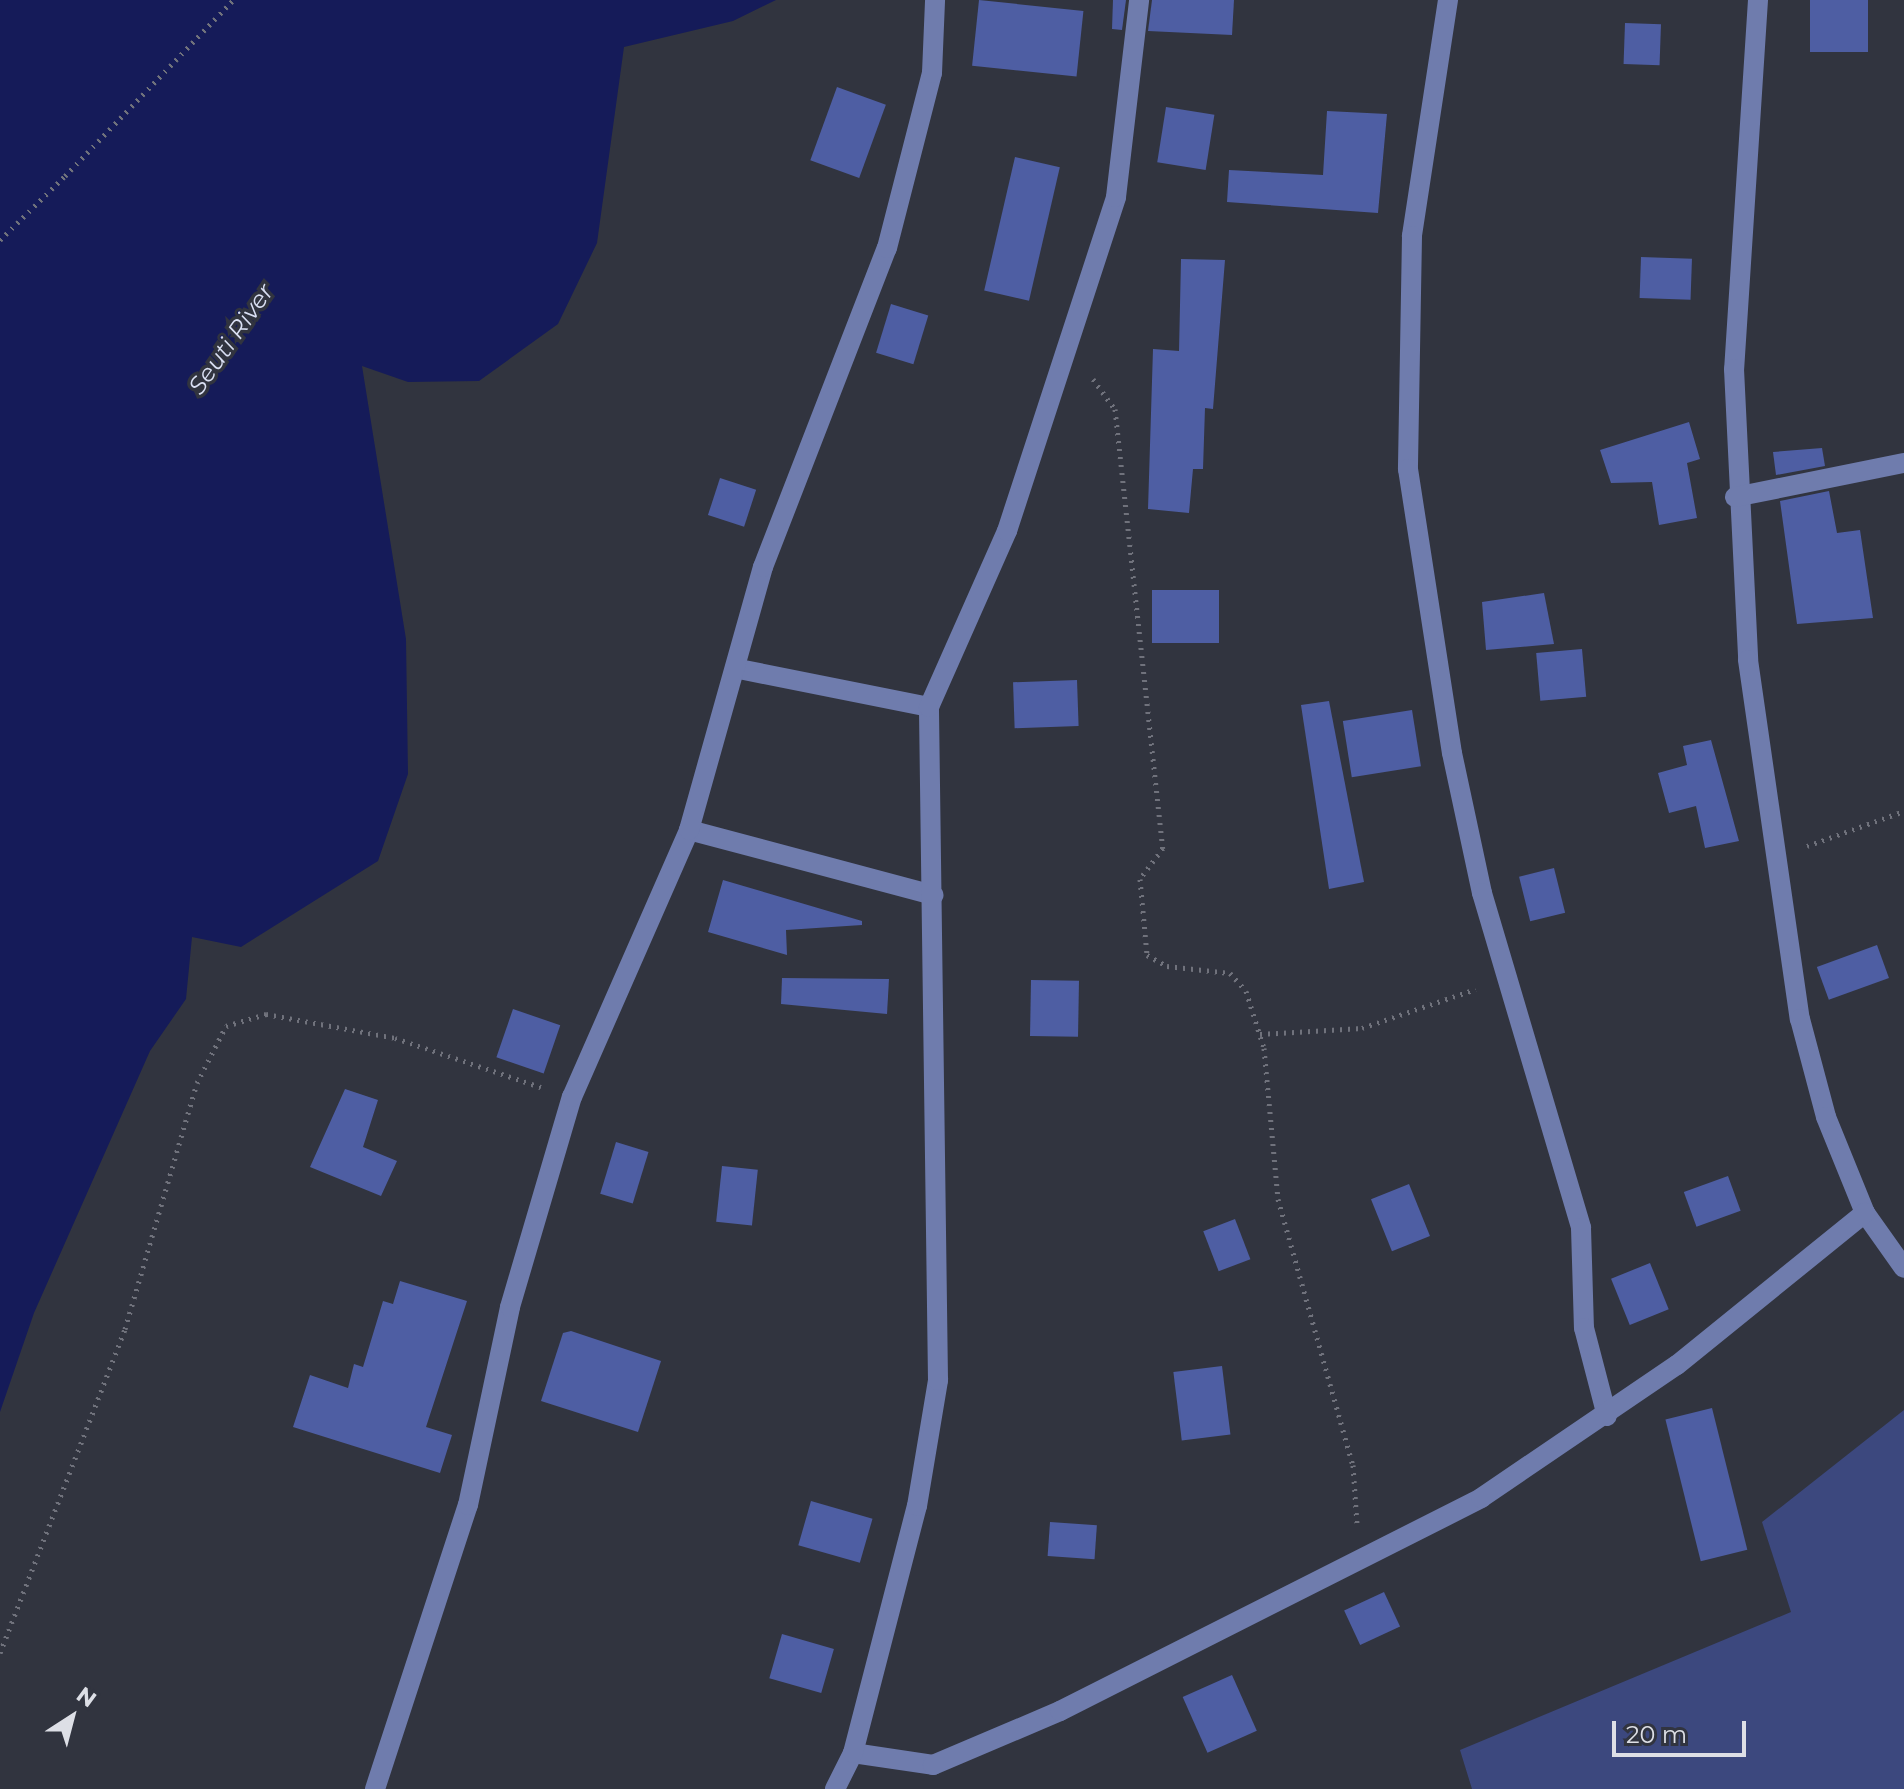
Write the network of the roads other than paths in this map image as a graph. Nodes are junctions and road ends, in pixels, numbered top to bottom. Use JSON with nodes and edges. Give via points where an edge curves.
{"nodes":[{"id":1,"x":935,"y":0,"type":"edge"},
{"id":2,"x":1139,"y":0,"type":"edge"},
{"id":3,"x":1448,"y":0,"type":"edge"},
{"id":4,"x":1758,"y":0,"type":"edge"},
{"id":5,"x":1904,"y":463,"type":"edge"},
{"id":6,"x":1735,"y":497,"type":"junction"},
{"id":7,"x":739,"y":669,"type":"junction"},
{"id":8,"x":929,"y":707,"type":"junction"},
{"id":9,"x":689,"y":830,"type":"junction"},
{"id":10,"x":933,"y":895,"type":"junction"},
{"id":11,"x":1865,"y":1213,"type":"junction"},
{"id":12,"x":1904,"y":1268,"type":"edge"},
{"id":13,"x":1607,"y":1416,"type":"junction"},
{"id":14,"x":853,"y":1753,"type":"junction"},
{"id":15,"x":375,"y":1789,"type":"edge"},
{"id":16,"x":835,"y":1789,"type":"edge"}],
"edges":[{"from":1,"to":7,"type":"street","via":[[932,73],[887,248],[801,458],[763,567]]},
{"from":2,"to":8,"type":"street","via":[[1116,197],[1071,349],[1007,531]]},
{"from":3,"to":13,"type":"street","via":[[1412,236],[1408,469],[1430,642],[1482,893],[1581,1228],[1584,1328]]},
{"from":4,"to":6,"type":"street","via":[[1739,254]]},
{"from":5,"to":6,"type":"street"},
{"from":6,"to":11,"type":"street","via":[[1748,660],[1800,1019],[1826,1117]]},
{"from":7,"to":8,"type":"street"},
{"from":7,"to":9,"type":"street"},
{"from":8,"to":10,"type":"street"},
{"from":9,"to":10,"type":"street"},
{"from":9,"to":15,"type":"street","via":[[572,1097],[510,1307],[468,1505]]},
{"from":10,"to":14,"type":"street","via":[[938,1380],[917,1506]]},
{"from":11,"to":12,"type":"street"},
{"from":11,"to":13,"type":"street"},
{"from":13,"to":14,"type":"street","via":[[1481,1498],[1367,1550],[1060,1711],[933,1765]]},
{"from":14,"to":16,"type":"street"}]}
